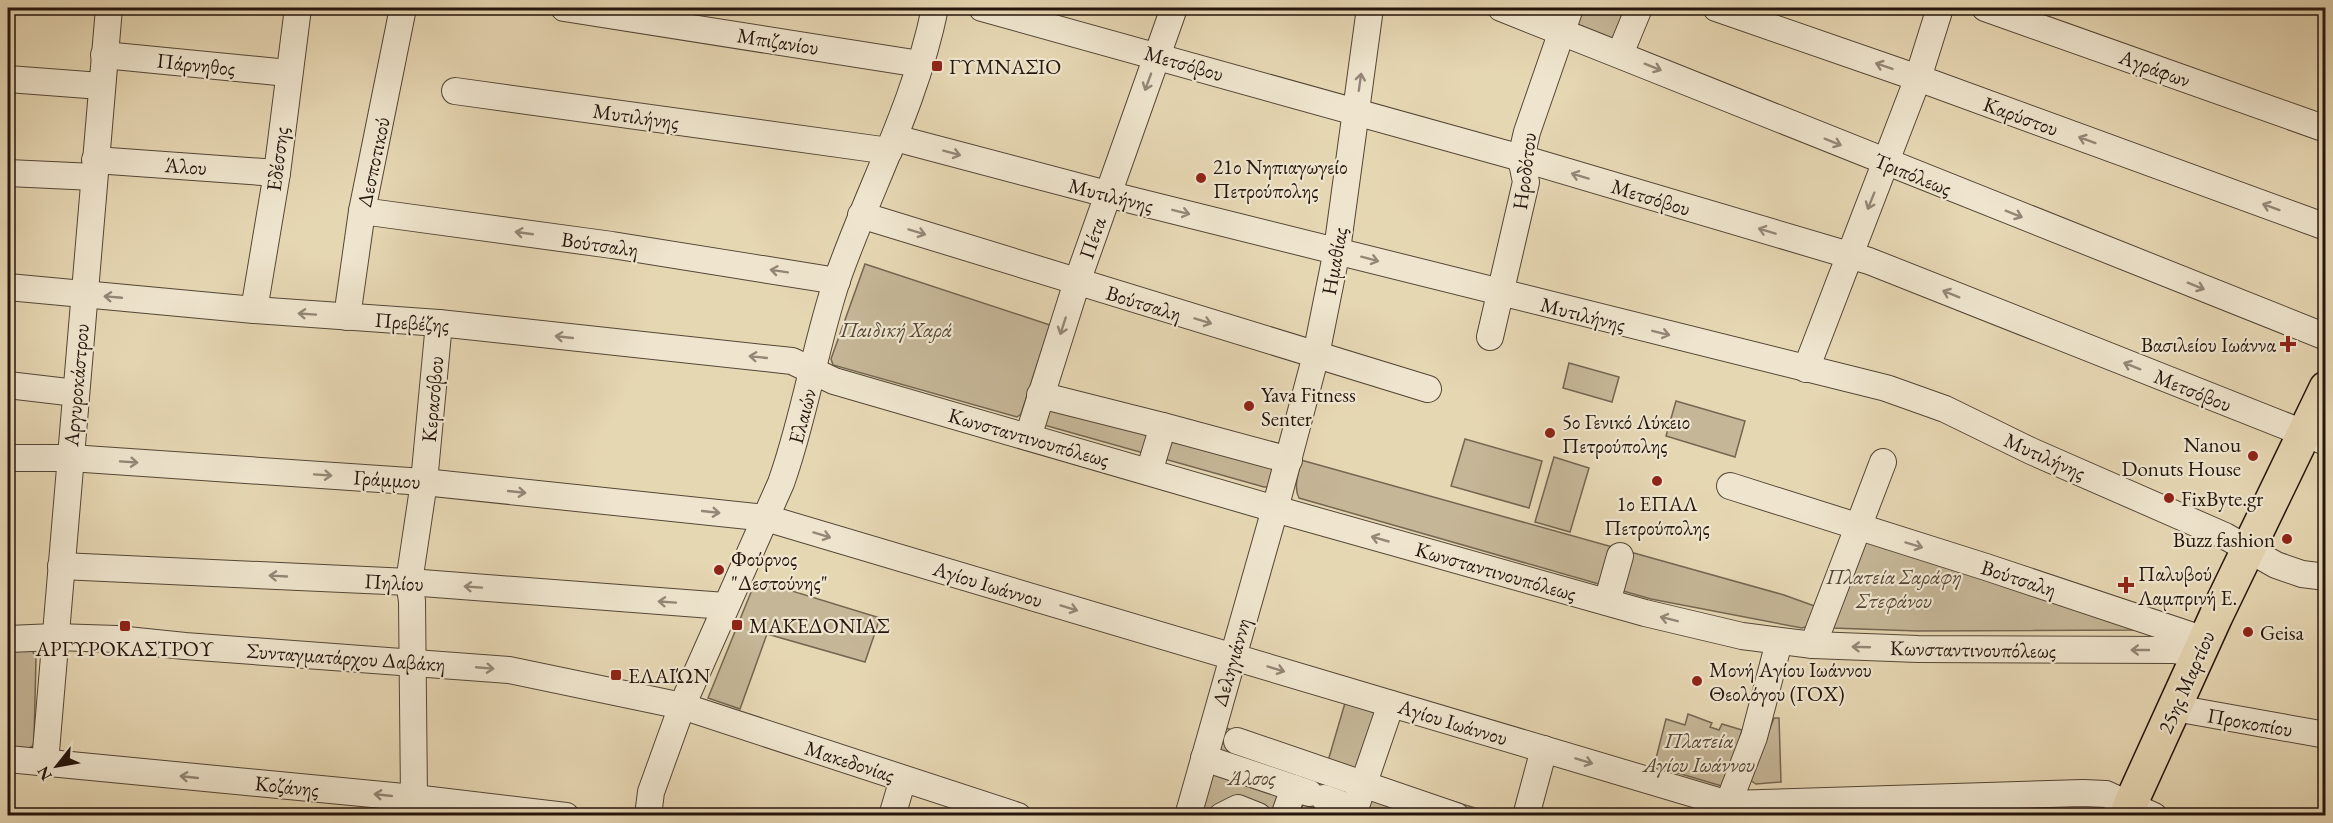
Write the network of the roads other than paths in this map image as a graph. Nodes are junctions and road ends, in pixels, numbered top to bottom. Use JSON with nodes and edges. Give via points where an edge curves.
{"nodes":[{"id":1,"x":109,"y":8,"type":"edge"},
{"id":2,"x":298,"y":8,"type":"edge"},
{"id":3,"x":403,"y":8,"type":"edge"},
{"id":4,"x":564,"y":8,"type":"edge"},
{"id":5,"x":934,"y":8,"type":"edge"},
{"id":6,"x":982,"y":8,"type":"edge"},
{"id":7,"x":1174,"y":8,"type":"edge"},
{"id":8,"x":1370,"y":8,"type":"edge"},
{"id":9,"x":1501,"y":8,"type":"edge"},
{"id":10,"x":1570,"y":8,"type":"edge"},
{"id":11,"x":1638,"y":8,"type":"edge"},
{"id":12,"x":1716,"y":8,"type":"edge"},
{"id":13,"x":1940,"y":8,"type":"edge"},
{"id":14,"x":1985,"y":8,"type":"edge"},
{"id":15,"x":1562,"y":32,"type":"junction"},
{"id":16,"x":1620,"y":54,"type":"junction"},
{"id":17,"x":104,"y":55,"type":"junction"},
{"id":18,"x":1158,"y":56,"type":"junction"},
{"id":19,"x":920,"y":64,"type":"junction"},
{"id":20,"x":288,"y":73,"type":"junction"},
{"id":21,"x":1918,"y":78,"type":"junction"},
{"id":22,"x":8,"y":79,"type":"edge"},
{"id":23,"x":101,"y":86,"type":"junction"},
{"id":24,"x":455,"y":91,"type":"dead end"},
{"id":25,"x":1355,"y":112,"type":"junction"},
{"id":26,"x":2325,"y":129,"type":"edge"},
{"id":27,"x":892,"y":144,"type":"junction"},
{"id":28,"x":1521,"y":158,"type":"junction"},
{"id":29,"x":1886,"y":163,"type":"junction"},
{"id":30,"x":95,"y":169,"type":"junction"},
{"id":31,"x":8,"y":173,"type":"edge"},
{"id":32,"x":277,"y":173,"type":"junction"},
{"id":33,"x":1107,"y":194,"type":"junction"},
{"id":34,"x":362,"y":211,"type":"junction"},
{"id":35,"x":861,"y":215,"type":"junction"},
{"id":36,"x":2325,"y":227,"type":"edge"},
{"id":37,"x":1337,"y":250,"type":"junction"},
{"id":38,"x":1848,"y":256,"type":"junction"},
{"id":39,"x":837,"y":280,"type":"junction"},
{"id":40,"x":1077,"y":282,"type":"junction"},
{"id":41,"x":8,"y":287,"type":"edge"},
{"id":42,"x":84,"y":294,"type":"junction"},
{"id":43,"x":1502,"y":294,"type":"junction"},
{"id":44,"x":254,"y":310,"type":"junction"},
{"id":45,"x":347,"y":317,"type":"junction"},
{"id":46,"x":439,"y":323,"type":"junction"},
{"id":47,"x":1490,"y":337,"type":"dead end"},
{"id":48,"x":2325,"y":337,"type":"edge"},
{"id":49,"x":1316,"y":355,"type":"junction"},
{"id":50,"x":1806,"y":369,"type":"junction"},
{"id":51,"x":814,"y":372,"type":"junction"},
{"id":52,"x":8,"y":385,"type":"edge"},
{"id":53,"x":2325,"y":388,"type":"edge"},
{"id":54,"x":1428,"y":389,"type":"dead end"},
{"id":55,"x":76,"y":393,"type":"junction"},
{"id":56,"x":1040,"y":395,"type":"junction"},
{"id":57,"x":1162,"y":426,"type":"junction"},
{"id":58,"x":1028,"y":437,"type":"junction"},
{"id":59,"x":2315,"y":438,"type":"edge"},
{"id":60,"x":8,"y":458,"type":"edge"},
{"id":61,"x":70,"y":458,"type":"junction"},
{"id":62,"x":1289,"y":460,"type":"junction"},
{"id":63,"x":1883,"y":462,"type":"dead end"},
{"id":64,"x":1149,"y":472,"type":"junction"},
{"id":65,"x":424,"y":482,"type":"junction"},
{"id":66,"x":1730,"y":486,"type":"dead end"},
{"id":67,"x":1275,"y":509,"type":"junction"},
{"id":68,"x":766,"y":518,"type":"junction"},
{"id":69,"x":1858,"y":528,"type":"junction"},
{"id":70,"x":2249,"y":549,"type":"junction"},
{"id":71,"x":1620,"y":556,"type":"dead end"},
{"id":72,"x":61,"y":566,"type":"junction"},
{"id":73,"x":2325,"y":577,"type":"edge"},
{"id":74,"x":409,"y":582,"type":"junction"},
{"id":75,"x":1607,"y":602,"type":"junction"},
{"id":76,"x":726,"y":606,"type":"junction"},
{"id":77,"x":55,"y":637,"type":"junction"},
{"id":78,"x":8,"y":639,"type":"edge"},
{"id":79,"x":1779,"y":642,"type":"junction"},
{"id":80,"x":1813,"y":645,"type":"junction"},
{"id":81,"x":2202,"y":647,"type":"junction"},
{"id":82,"x":1233,"y":656,"type":"junction"},
{"id":83,"x":412,"y":661,"type":"junction"},
{"id":84,"x":1391,"y":704,"type":"junction"},
{"id":85,"x":682,"y":706,"type":"junction"},
{"id":86,"x":2175,"y":708,"type":"junction"},
{"id":87,"x":1211,"y":733,"type":"junction"},
{"id":88,"x":2325,"y":735,"type":"edge"},
{"id":89,"x":1237,"y":741,"type":"junction"},
{"id":90,"x":1544,"y":749,"type":"junction"},
{"id":91,"x":1204,"y":758,"type":"junction"},
{"id":92,"x":8,"y":759,"type":"edge"},
{"id":93,"x":45,"y":763,"type":"junction"},
{"id":94,"x":1229,"y":766,"type":"junction"},
{"id":95,"x":1333,"y":773,"type":"junction"},
{"id":96,"x":903,"y":779,"type":"junction"},
{"id":97,"x":1364,"y":784,"type":"junction"},
{"id":98,"x":1294,"y":788,"type":"junction"},
{"id":99,"x":1324,"y":798,"type":"junction"},
{"id":100,"x":424,"y":805,"type":"edge"},
{"id":101,"x":1404,"y":807,"type":"edge"},
{"id":102,"x":1727,"y":810,"type":"edge"},
{"id":103,"x":1365,"y":812,"type":"edge"},
{"id":104,"x":2137,"y":812,"type":"edge"},
{"id":105,"x":566,"y":816,"type":"edge"},
{"id":106,"x":648,"y":816,"type":"edge"},
{"id":107,"x":892,"y":816,"type":"edge"},
{"id":108,"x":1018,"y":816,"type":"edge"},
{"id":109,"x":1188,"y":816,"type":"edge"},
{"id":110,"x":1222,"y":816,"type":"edge"},
{"id":111,"x":1258,"y":816,"type":"edge"},
{"id":112,"x":1284,"y":816,"type":"edge"},
{"id":113,"x":1456,"y":816,"type":"edge"},
{"id":114,"x":1526,"y":816,"type":"edge"}],
"edges":[{"from":1,"to":17,"type":"street","name":"Αργυροκάστρου"},
{"from":2,"to":20,"type":"street","name":"Εδέσσης"},
{"from":3,"to":34,"type":"street","name":"Δεσποτικού"},
{"from":4,"to":19,"type":"street","name":"Μπιζανίου"},
{"from":5,"to":19,"type":"street","name":"Ελαιών"},
{"from":6,"to":18,"type":"street","name":"Μετσόβου"},
{"from":7,"to":18,"type":"street","name":"Πέτα"},
{"from":25,"to":8,"type":"street","name":"Ημαθίας","one_way":true},
{"from":9,"to":15,"type":"street","name":"Τριπόλεως"},
{"from":10,"to":15,"type":"street","name":"Ηροδότου"},
{"from":11,"to":16,"type":"street"},
{"from":21,"to":12,"type":"street","name":"Καρύστου","one_way":true},
{"from":13,"to":21,"type":"street"},
{"from":14,"to":26,"type":"street","name":"Αγράφων"},
{"from":15,"to":16,"type":"street","name":"Τριπόλεως"},
{"from":15,"to":28,"type":"street","name":"Ηροδότου"},
{"from":16,"to":29,"type":"street","name":"Τριπόλεως","one_way":true},
{"from":17,"to":20,"type":"street","name":"Πάρνηθος"},
{"from":17,"to":23,"type":"street","name":"Αργυροκάστρου"},
{"from":18,"to":25,"type":"street","name":"Μετσόβου"},
{"from":18,"to":33,"type":"street","name":"Πέτα","one_way":true},
{"from":19,"to":27,"type":"street","name":"Ελαιών"},
{"from":20,"to":32,"type":"street","name":"Εδέσσης"},
{"from":21,"to":29,"type":"street"},
{"from":36,"to":21,"type":"street","name":"Καρύστου","one_way":true},
{"from":22,"to":23,"type":"street"},
{"from":23,"to":30,"type":"street","name":"Αργυροκάστρου"},
{"from":24,"to":27,"type":"street","name":"Μυτιλήνης"},
{"from":25,"to":28,"type":"street","name":"Μετσόβου"},
{"from":25,"to":37,"type":"street","name":"Ημαθίας"},
{"from":27,"to":33,"type":"street","name":"Μυτιλήνης","one_way":true},
{"from":27,"to":35,"type":"street","name":"Ελαιών"},
{"from":38,"to":28,"type":"street","name":"Μετσόβου","one_way":true},
{"from":28,"to":43,"type":"street","name":"Ηροδότου","via":[[1526,182]]},
{"from":29,"to":38,"type":"street","one_way":true},
{"from":29,"to":48,"type":"street","name":"Τριπόλεως","one_way":true},
{"from":30,"to":31,"type":"street","name":"Άλου"},
{"from":30,"to":32,"type":"street","name":"Άλου"},
{"from":30,"to":42,"type":"street","name":"Αργυροκάστρου"},
{"from":32,"to":44,"type":"street","name":"Εδέσσης"},
{"from":33,"to":37,"type":"street","name":"Μυτιλήνης","one_way":true},
{"from":33,"to":40,"type":"street","name":"Πέτα"},
{"from":39,"to":34,"type":"street","name":"Βούτσαλη","one_way":true},
{"from":34,"to":45,"type":"street","name":"Δεσποτικού"},
{"from":35,"to":39,"type":"street","name":"Ελαιών"},
{"from":35,"to":40,"type":"street","name":"Βούτσαλη","one_way":true},
{"from":37,"to":43,"type":"street","name":"Μυτιλήνης","one_way":true},
{"from":37,"to":49,"type":"street","name":"Ημαθίας"},
{"from":38,"to":50,"type":"street"},
{"from":59,"to":38,"type":"street","name":"Μετσόβου","one_way":true},
{"from":39,"to":51,"type":"street","name":"Ελαιών"},
{"from":40,"to":49,"type":"street","name":"Βούτσαλη","one_way":true},
{"from":40,"to":56,"type":"street","name":"Πέτα","one_way":true},
{"from":41,"to":42,"type":"street","name":"Πρεβέζης"},
{"from":44,"to":42,"type":"street","name":"Πρεβέζης","one_way":true},
{"from":42,"to":55,"type":"street","name":"Αργυροκάστρου"},
{"from":43,"to":47,"type":"street","name":"Ηροδότου"},
{"from":43,"to":50,"type":"street","name":"Μυτιλήνης","one_way":true},
{"from":45,"to":44,"type":"street","name":"Πρεβέζης","one_way":true},
{"from":45,"to":46,"type":"street","name":"Πρεβέζης"},
{"from":51,"to":46,"type":"street","name":"Πρεβέζης","one_way":true,"via":[[792,361]]},
{"from":46,"to":65,"type":"street","name":"Κερασόβου"},
{"from":49,"to":54,"type":"street","name":"Βούτσαλη"},
{"from":49,"to":62,"type":"street","name":"Ημαθίας"},
{"from":50,"to":70,"type":"street","name":"Μυτιλήνης","via":[[1886,388],[1936,405]]},
{"from":51,"to":58,"type":"street","name":"Κωνσταντινουπόλεως"},
{"from":51,"to":68,"type":"street","name":"Ελαιών","via":[[793,450]]},
{"from":52,"to":55,"type":"street"},
{"from":53,"to":59,"type":"main road","name":"25ης Μαρτίου"},
{"from":55,"to":61,"type":"street","name":"Αργυροκάστρου"},
{"from":56,"to":57,"type":"street"},
{"from":56,"to":58,"type":"street","name":"Πέτα"},
{"from":57,"to":62,"type":"street"},
{"from":57,"to":64,"type":"street"},
{"from":58,"to":64,"type":"street","name":"Κωνσταντινουπόλεως"},
{"from":59,"to":70,"type":"main road","name":"25ης Μαρτίου"},
{"from":60,"to":61,"type":"street","name":"Γράμμου"},
{"from":61,"to":65,"type":"street","name":"Γράμμου","one_way":true},
{"from":61,"to":72,"type":"street","name":"Αργυροκάστρου"},
{"from":62,"to":67,"type":"street","name":"Ημαθίας"},
{"from":63,"to":69,"type":"street"},
{"from":64,"to":67,"type":"street","name":"Κωνσταντινουπόλεως"},
{"from":65,"to":68,"type":"street","name":"Γράμμου","one_way":true},
{"from":65,"to":74,"type":"street","name":"Κερασόβου"},
{"from":66,"to":69,"type":"street","name":"Βούτσαλη"},
{"from":75,"to":67,"type":"street","name":"Κωνσταντινουπόλεως","one_way":true},
{"from":67,"to":82,"type":"street","name":"Δεληγιάννη"},
{"from":68,"to":76,"type":"street","name":"Ελαιών"},
{"from":68,"to":82,"type":"street","name":"Αγίου Ιωάννου","one_way":true},
{"from":69,"to":80,"type":"street"},
{"from":69,"to":81,"type":"street","name":"Βούτσαλη","one_way":true,"via":[[1986,567]]},
{"from":70,"to":73,"type":"street","name":"Μυτιλήνης","via":[[2276,565]]},
{"from":70,"to":81,"type":"main road","name":"25ης Μαρτίου"},
{"from":71,"to":75,"type":"street"},
{"from":74,"to":72,"type":"street","name":"Πηλίου","one_way":true},
{"from":72,"to":77,"type":"street","name":"Αργυροκάστρου"},
{"from":76,"to":74,"type":"street","name":"Πηλίου","one_way":true},
{"from":74,"to":83,"type":"street","name":"Κερασόβου"},
{"from":79,"to":75,"type":"street","name":"Κωνσταντινουπόλεως","one_way":true},
{"from":76,"to":85,"type":"street","name":"Ελαιών"},
{"from":77,"to":78,"type":"street","name":"Συνταγματάρχου Δαβάκη"},
{"from":77,"to":83,"type":"street","name":"Συνταγματάρχου Δαβάκη"},
{"from":77,"to":93,"type":"street","name":"Αργυροκάστρου"},
{"from":79,"to":80,"type":"street","name":"Κωνσταντινουπόλεως"},
{"from":79,"to":102,"type":"street","via":[[1754,737]]},
{"from":81,"to":80,"type":"street","name":"Κωνσταντινουπόλεως","one_way":true,"via":[[1939,649]]},
{"from":81,"to":86,"type":"main road","name":"25ης Μαρτίου"},
{"from":82,"to":84,"type":"street","name":"Αγίου Ιωάννου","one_way":true},
{"from":82,"to":87,"type":"street","name":"Δεληγιάννη"},
{"from":83,"to":85,"type":"street","name":"Συνταγματάρχου Δαβάκη","one_way":true,"via":[[509,670]]},
{"from":83,"to":100,"type":"street","name":"Κερασόβου"},
{"from":84,"to":90,"type":"street","name":"Αγίου Ιωάννου"},
{"from":84,"to":97,"type":"street"},
{"from":85,"to":96,"type":"street","name":"Μακεδονίας"},
{"from":85,"to":106,"type":"street","name":"Ελαιών","via":[[651,792]]},
{"from":86,"to":88,"type":"street","name":"Προκοπίου"},
{"from":86,"to":104,"type":"main road","name":"25ης Μαρτίου"},
{"from":87,"to":89,"type":"street"},
{"from":87,"to":91,"type":"street","name":"Δεληγιάννη"},
{"from":89,"to":94,"type":"street"},
{"from":89,"to":95,"type":"street"},
{"from":90,"to":102,"type":"street","name":"Αγίου Ιωάννου","one_way":true},
{"from":90,"to":114,"type":"street"},
{"from":91,"to":94,"type":"street"},
{"from":91,"to":109,"type":"street","name":"Δεληγιάννη"},
{"from":92,"to":93,"type":"street","name":"Κοζάνης"},
{"from":100,"to":93,"type":"street","name":"Κοζάνης","one_way":true},
{"from":94,"to":98,"type":"street"},
{"from":95,"to":97,"type":"street"},
{"from":95,"to":99,"type":"street"},
{"from":96,"to":107,"type":"street"},
{"from":96,"to":108,"type":"street","name":"Μακεδονίας"},
{"from":97,"to":101,"type":"street"},
{"from":97,"to":103,"type":"street"},
{"from":98,"to":99,"type":"street"},
{"from":98,"to":112,"type":"street"},
{"from":99,"to":103,"type":"street"},
{"from":100,"to":105,"type":"street","name":"Κοζάνης"},
{"from":101,"to":113,"type":"street"},
{"from":102,"to":104,"type":"street","name":"Αγίου Ιωάννου","via":[[2083,793],[2106,794]]},
{"from":110,"to":111,"type":"street","via":[[1238,808]]}]}
